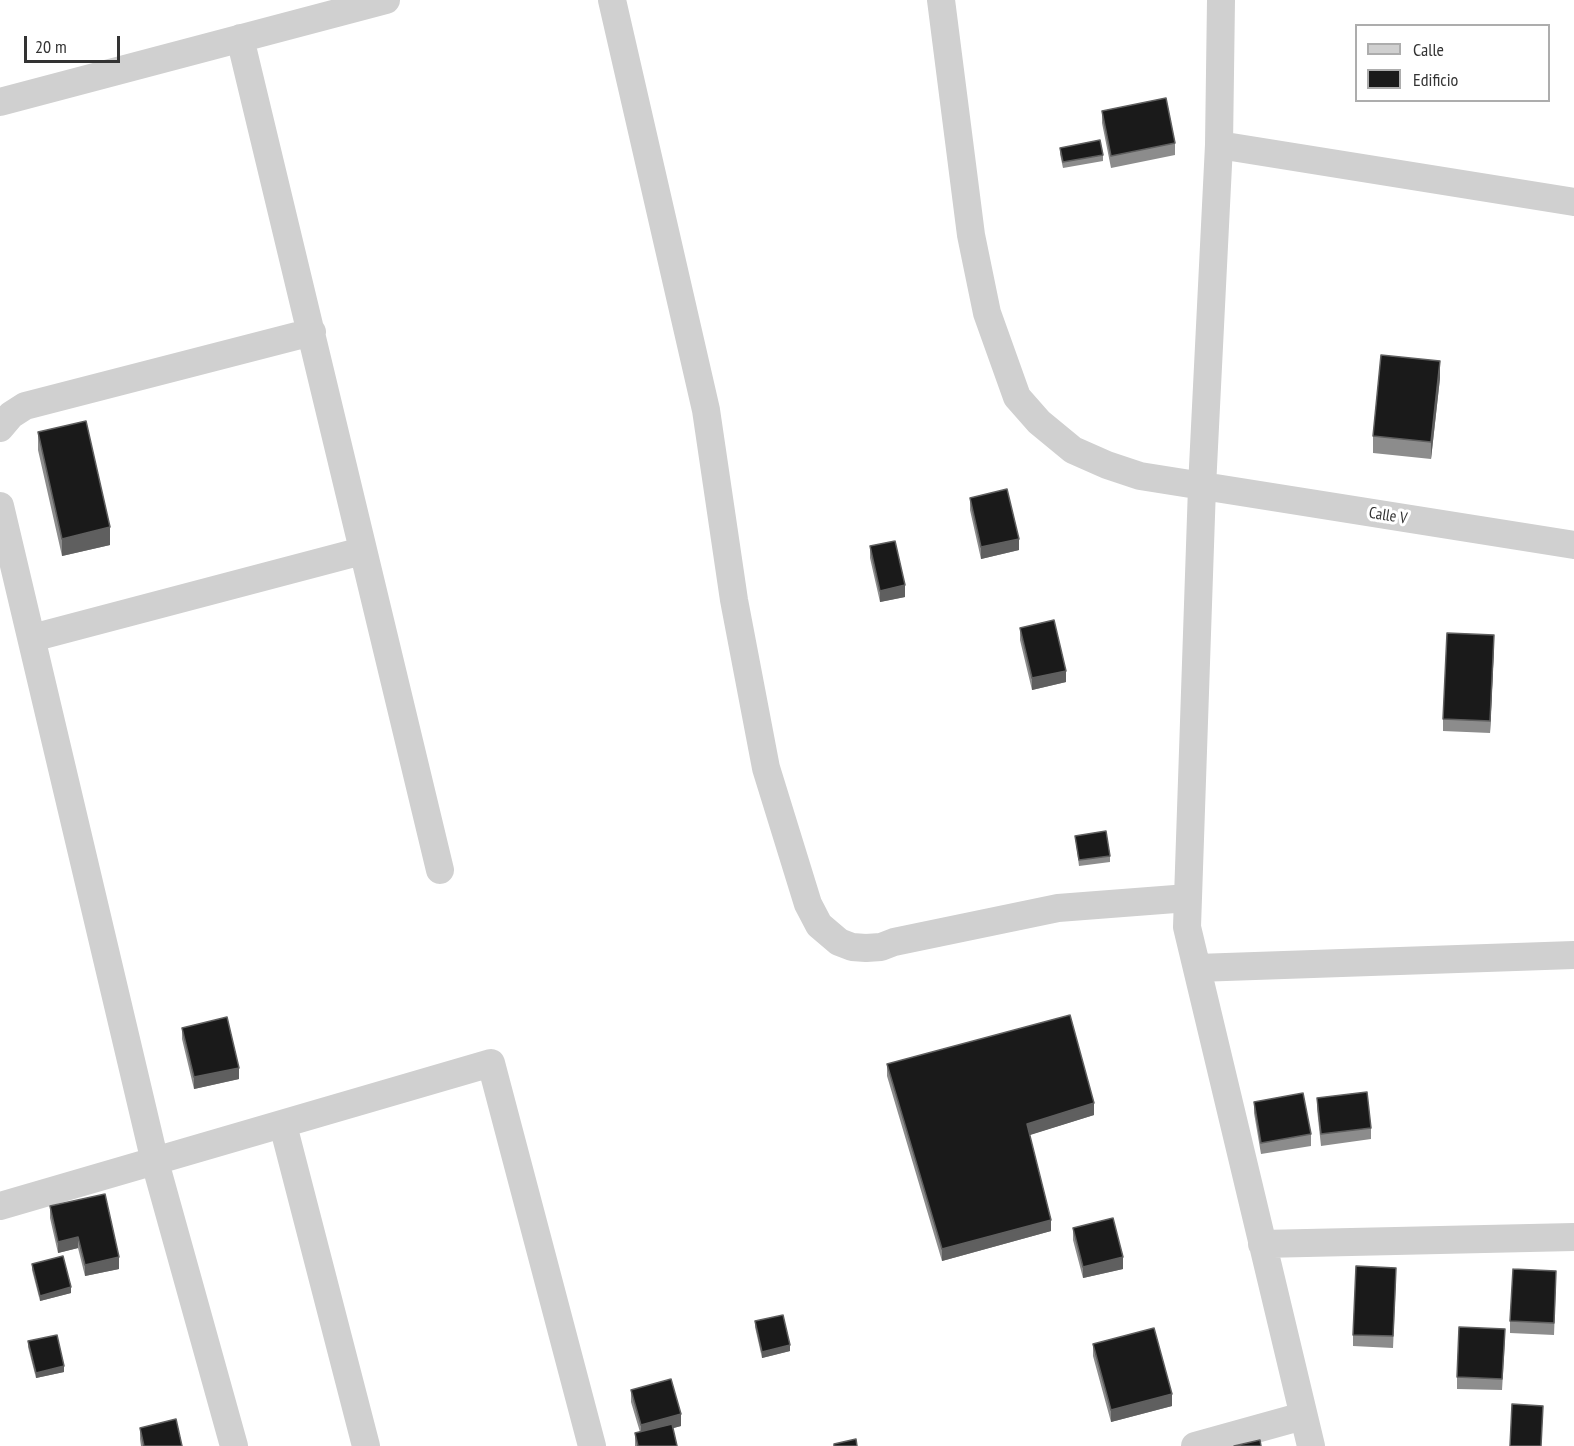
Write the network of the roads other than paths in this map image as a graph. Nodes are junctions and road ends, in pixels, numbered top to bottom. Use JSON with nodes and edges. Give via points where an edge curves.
{"nodes":[{"id":1,"x":386,"y":0,"type":"edge"},
{"id":2,"x":612,"y":0,"type":"edge"},
{"id":3,"x":940,"y":0,"type":"edge"},
{"id":4,"x":1221,"y":0,"type":"edge"},
{"id":5,"x":240,"y":38,"type":"junction"},
{"id":6,"x":0,"y":102,"type":"edge"},
{"id":7,"x":1219,"y":145,"type":"junction"},
{"id":8,"x":1574,"y":202,"type":"edge"},
{"id":9,"x":312,"y":332,"type":"junction"},
{"id":10,"x":0,"y":428,"type":"edge"},
{"id":11,"x":1202,"y":487,"type":"junction"},
{"id":12,"x":0,"y":506,"type":"edge"},
{"id":13,"x":1574,"y":545,"type":"edge"},
{"id":14,"x":362,"y":551,"type":"junction"},
{"id":15,"x":32,"y":638,"type":"junction"},
{"id":16,"x":440,"y":870,"type":"dead end"},
{"id":17,"x":1188,"y":898,"type":"junction"},
{"id":18,"x":1574,"y":955,"type":"edge"},
{"id":19,"x":1197,"y":968,"type":"junction"},
{"id":20,"x":283,"y":1125,"type":"junction"},
{"id":21,"x":155,"y":1162,"type":"junction"},
{"id":22,"x":0,"y":1206,"type":"edge"},
{"id":23,"x":1574,"y":1237,"type":"edge"},
{"id":24,"x":1262,"y":1244,"type":"junction"},
{"id":25,"x":1304,"y":1416,"type":"junction"},
{"id":26,"x":234,"y":1446,"type":"edge"},
{"id":27,"x":366,"y":1446,"type":"edge"},
{"id":28,"x":592,"y":1446,"type":"edge"},
{"id":29,"x":1195,"y":1446,"type":"edge"},
{"id":30,"x":1311,"y":1446,"type":"edge"}],
"edges":[{"from":1,"to":5,"type":"street"},
{"from":2,"to":17,"type":"street","via":[[706,410],[734,600],[766,768],[808,904],[819,926],[852,947],[881,947],[1058,908]]},
{"from":3,"to":11,"type":"street","name":"Calle V","via":[[971,235],[987,313],[1017,397],[1039,422],[1073,450],[1140,476]]},
{"from":4,"to":7,"type":"street"},
{"from":5,"to":6,"type":"street"},
{"from":5,"to":9,"type":"street"},
{"from":7,"to":8,"type":"street"},
{"from":7,"to":11,"type":"street"},
{"from":9,"to":10,"type":"street","via":[[25,406]]},
{"from":9,"to":14,"type":"street"},
{"from":11,"to":13,"type":"street","name":"Calle V"},
{"from":11,"to":17,"type":"street"},
{"from":12,"to":15,"type":"street"},
{"from":14,"to":15,"type":"street"},
{"from":14,"to":16,"type":"street"},
{"from":15,"to":21,"type":"street"},
{"from":17,"to":19,"type":"street","via":[[1187,927]]},
{"from":18,"to":19,"type":"street"},
{"from":19,"to":24,"type":"street"},
{"from":20,"to":21,"type":"street"},
{"from":20,"to":27,"type":"street"},
{"from":20,"to":28,"type":"street","via":[[491,1063]]},
{"from":21,"to":22,"type":"street"},
{"from":21,"to":26,"type":"street"},
{"from":23,"to":24,"type":"street"},
{"from":24,"to":25,"type":"street"},
{"from":25,"to":29,"type":"street"},
{"from":25,"to":30,"type":"street"}]}
